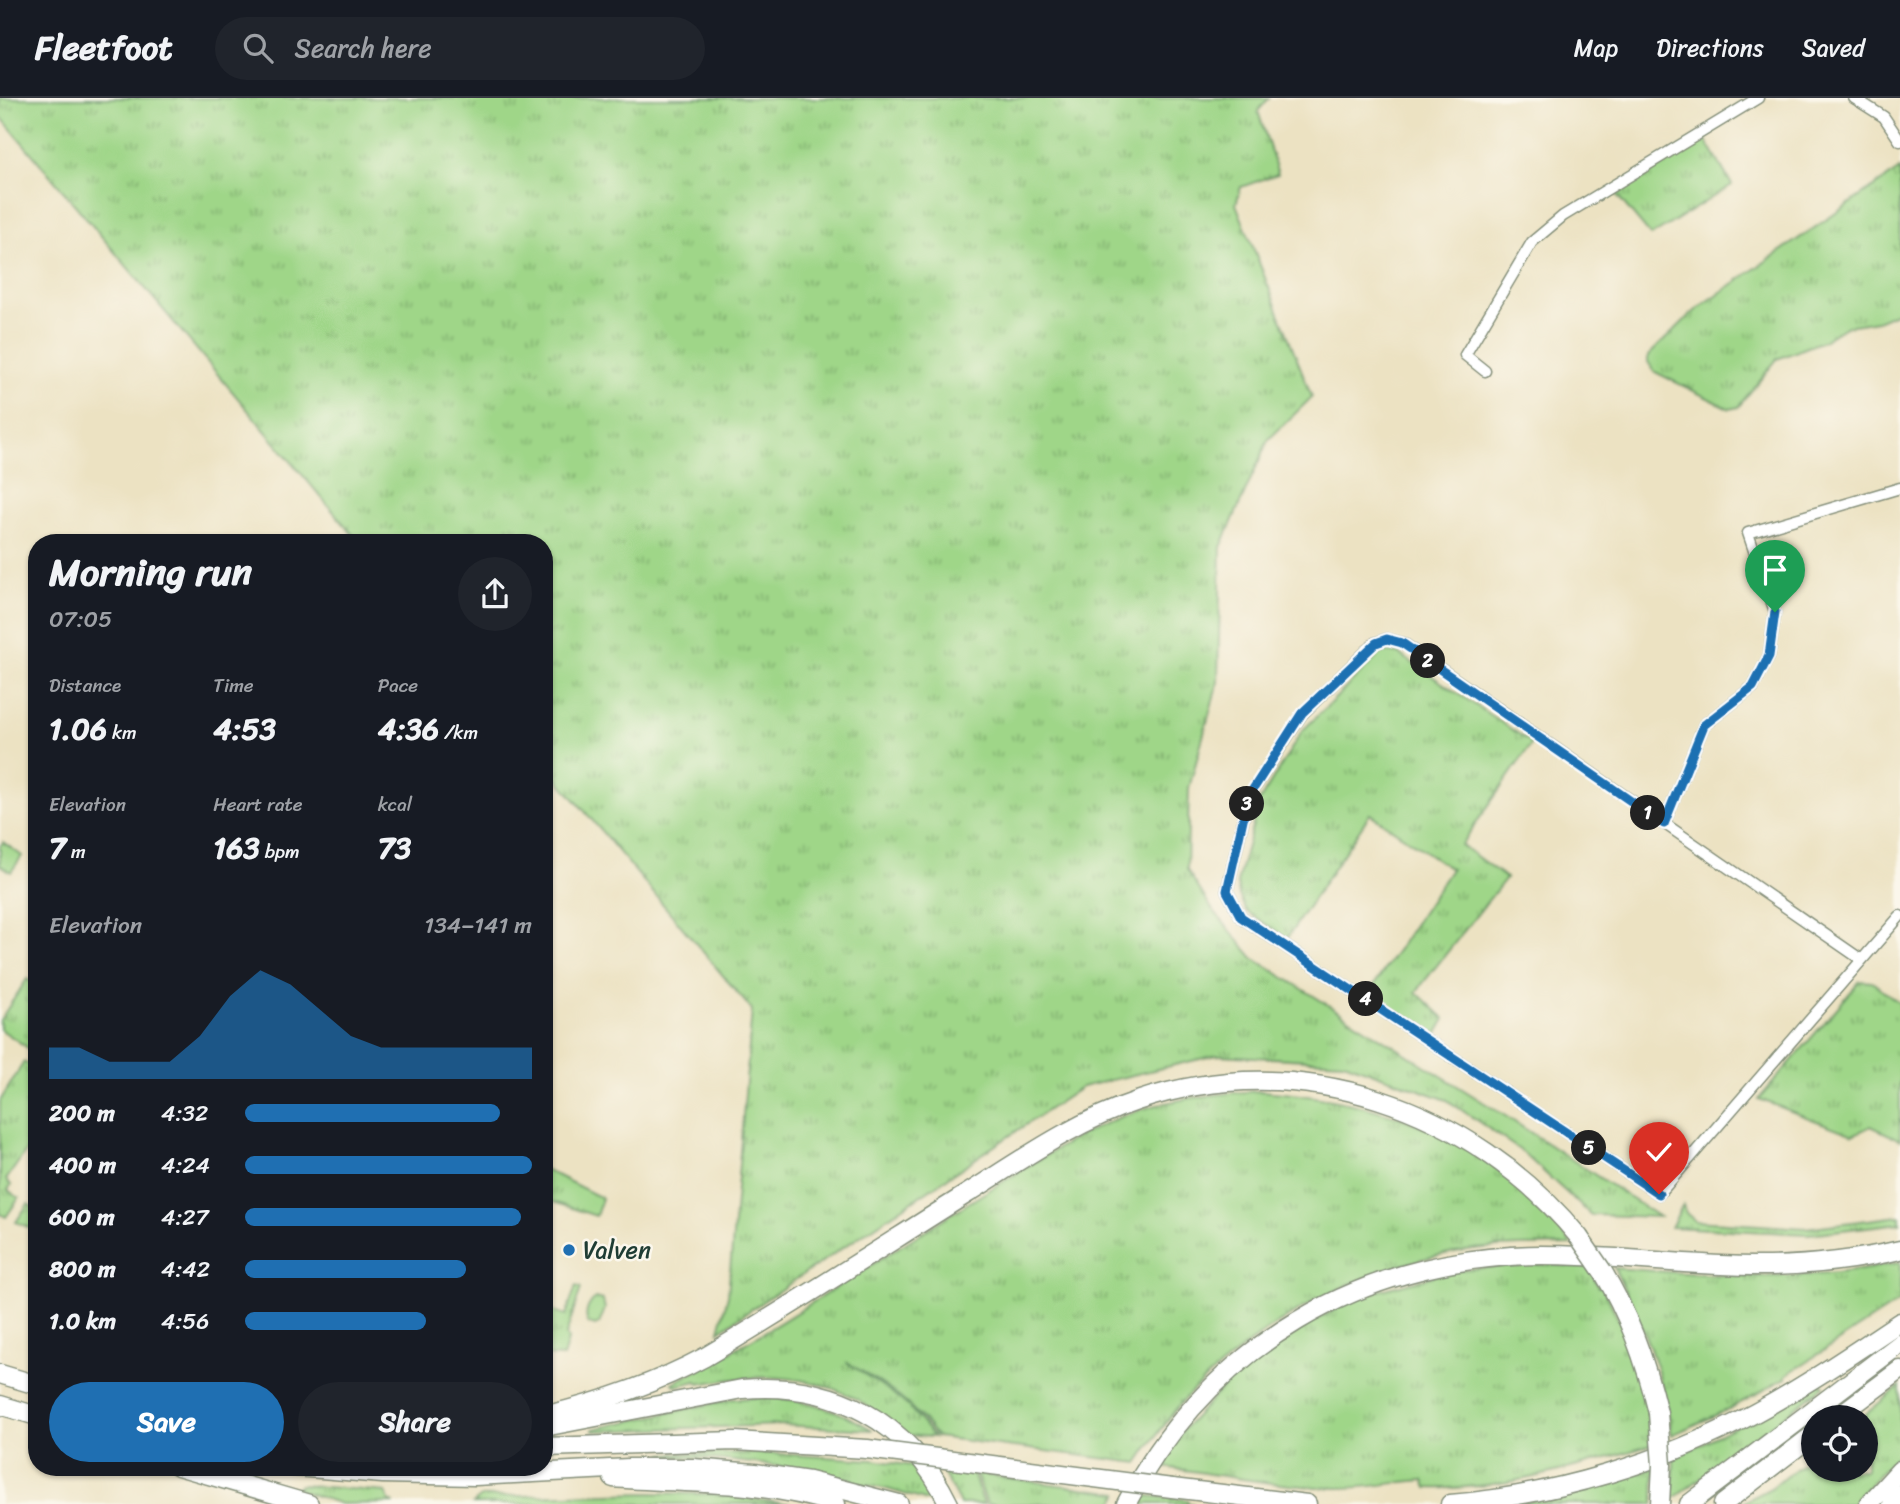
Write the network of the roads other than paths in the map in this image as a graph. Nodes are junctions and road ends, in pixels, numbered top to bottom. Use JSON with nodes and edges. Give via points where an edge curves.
{"nodes":[{"id":1,"x":1758,"y":98,"type":"edge"},
{"id":2,"x":1854,"y":98,"type":"edge"},
{"id":3,"x":1900,"y":141,"type":"edge"},
{"id":4,"x":1485,"y":371,"type":"dead end"},
{"id":5,"x":1900,"y":488,"type":"edge"},
{"id":6,"x":1664,"y":824,"type":"junction"},
{"id":7,"x":1900,"y":916,"type":"edge"},
{"id":8,"x":1862,"y":960,"type":"junction"},
{"id":9,"x":1900,"y":1250,"type":"edge"},
{"id":10,"x":1900,"y":1322,"type":"edge"},
{"id":11,"x":1900,"y":1344,"type":"edge"},
{"id":12,"x":1900,"y":1370,"type":"edge"},
{"id":13,"x":0,"y":1374,"type":"edge"},
{"id":14,"x":28,"y":1382,"type":"edge"},
{"id":15,"x":0,"y":1405,"type":"edge"},
{"id":16,"x":1853,"y":1405,"type":"edge"},
{"id":17,"x":28,"y":1413,"type":"edge"},
{"id":18,"x":553,"y":1414,"type":"edge"},
{"id":19,"x":553,"y":1425,"type":"edge"},
{"id":20,"x":1801,"y":1444,"type":"edge"},
{"id":21,"x":553,"y":1447,"type":"edge"},
{"id":22,"x":1900,"y":1470,"type":"edge"},
{"id":23,"x":553,"y":1473,"type":"edge"},
{"id":24,"x":568,"y":1473,"type":"junction"},
{"id":25,"x":212,"y":1476,"type":"edge"},
{"id":26,"x":1900,"y":1494,"type":"edge"},
{"id":27,"x":891,"y":1502,"type":"edge"},
{"id":28,"x":309,"y":1504,"type":"edge"},
{"id":29,"x":836,"y":1504,"type":"edge"},
{"id":30,"x":949,"y":1504,"type":"edge"},
{"id":31,"x":1126,"y":1504,"type":"edge"},
{"id":32,"x":1307,"y":1504,"type":"edge"},
{"id":33,"x":1450,"y":1504,"type":"edge"},
{"id":34,"x":1660,"y":1504,"type":"edge"},
{"id":35,"x":1689,"y":1504,"type":"edge"},
{"id":36,"x":1723,"y":1504,"type":"edge"},
{"id":37,"x":1868,"y":1504,"type":"edge"},
{"id":38,"x":1892,"y":1504,"type":"edge"}],
"edges":[{"from":1,"to":4,"type":"street","via":[[1563,216],[1532,242],[1465,355]]},
{"from":2,"to":3,"type":"street","via":[[1884,117]]},
{"from":5,"to":6,"type":"street","via":[[1748,533],[1775,612],[1769,656],[1753,687],[1704,725]]},
{"from":6,"to":8,"type":"street"},
{"from":6,"to":8,"type":"street","via":[[1402,643],[1387,639],[1376,643],[1302,713],[1284,739],[1248,797],[1227,891],[1241,917],[1659,1194]]},
{"from":7,"to":8,"type":"street"},
{"from":9,"to":31,"type":"highway","via":[[1831,1262],[1769,1266],[1517,1256],[1454,1262],[1398,1275],[1318,1309],[1234,1367],[1174,1429]]},
{"from":10,"to":33,"type":"highway","via":[[1755,1413],[1668,1453],[1569,1484]]},
{"from":11,"to":35,"type":"highway"},
{"from":12,"to":16,"type":"highway"},
{"from":13,"to":14,"type":"highway"},
{"from":15,"to":17,"type":"highway"},
{"from":18,"to":34,"type":"highway","bridge":true,"via":[[638,1389],[694,1363],[1047,1143],[1100,1115],[1205,1085],[1262,1081],[1324,1086],[1396,1105],[1487,1151],[1538,1193],[1579,1237],[1620,1302],[1638,1343],[1658,1413]]},
{"from":19,"to":30,"type":"highway","via":[[741,1389],[808,1391],[853,1406],[893,1431],[933,1473]]},
{"from":20,"to":36,"type":"highway"},
{"from":21,"to":32,"type":"highway","bridge":true,"via":[[735,1441],[867,1449]]},
{"from":22,"to":37,"type":"highway"},
{"from":23,"to":24,"type":"highway"},
{"from":24,"to":27,"type":"highway","via":[[629,1468],[724,1470],[809,1481]]},
{"from":24,"to":29,"type":"highway","via":[[755,1486]]},
{"from":25,"to":28,"type":"highway"},
{"from":26,"to":38,"type":"highway"}]}
